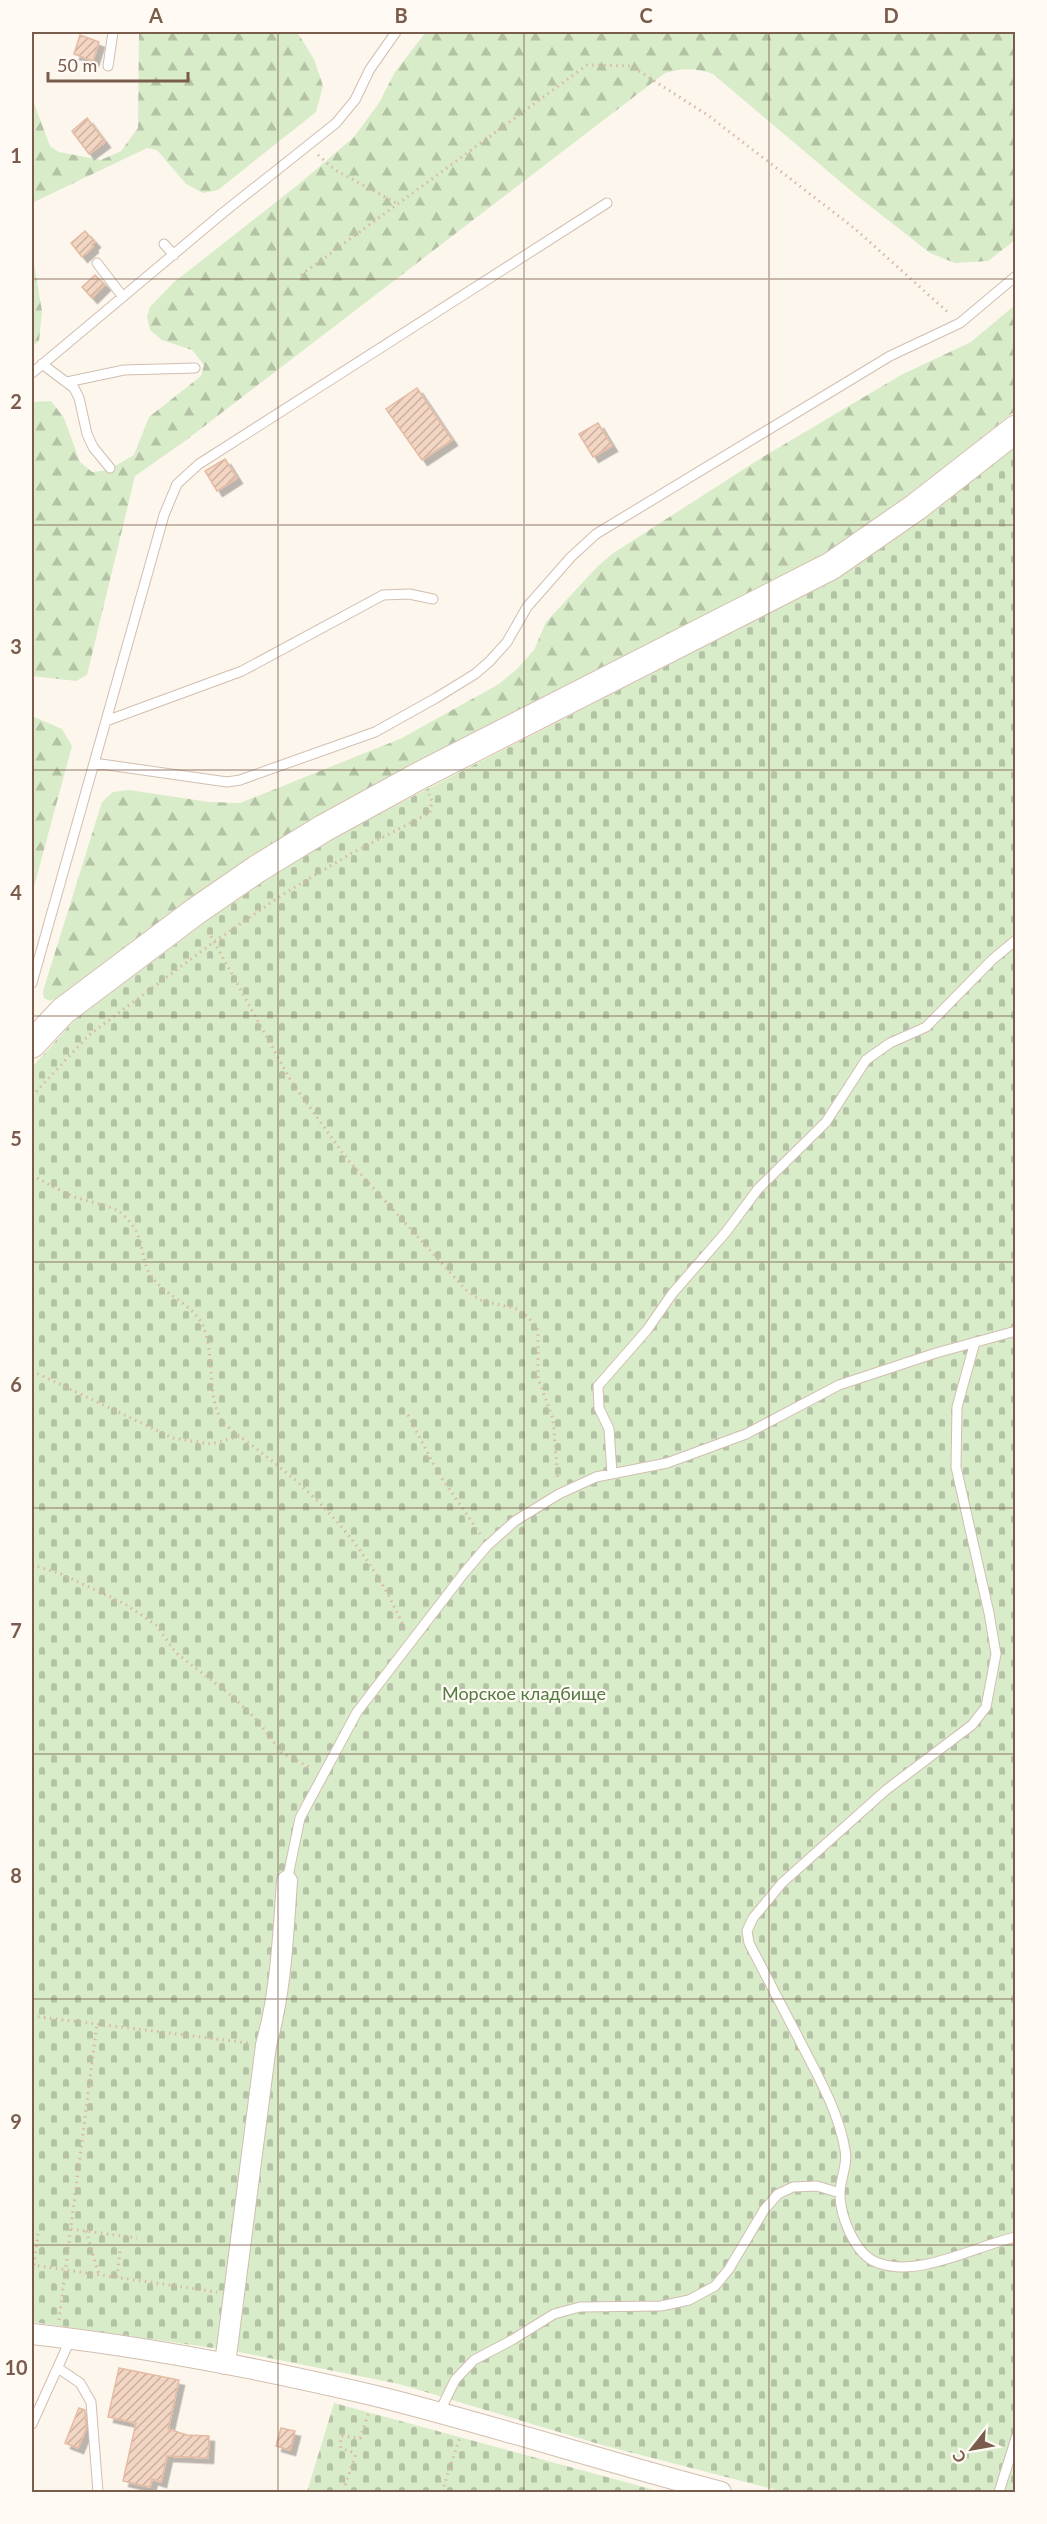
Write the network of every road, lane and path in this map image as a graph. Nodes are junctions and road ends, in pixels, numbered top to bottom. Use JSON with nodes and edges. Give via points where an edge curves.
{"nodes":[{"id":1,"x":113,"y":32,"type":"edge"},
{"id":2,"x":396,"y":32,"type":"edge"},
{"id":3,"x":108,"y":66,"type":"dead end"},
{"id":4,"x":308,"y":147,"type":"junction"},
{"id":5,"x":607,"y":203,"type":"dead end"},
{"id":6,"x":398,"y":204,"type":"junction"},
{"id":7,"x":164,"y":244,"type":"dead end"},
{"id":8,"x":174,"y":255,"type":"junction"},
{"id":9,"x":97,"y":263,"type":"dead end"},
{"id":10,"x":302,"y":275,"type":"dead end"},
{"id":11,"x":1016,"y":276,"type":"edge"},
{"id":12,"x":123,"y":297,"type":"junction"},
{"id":13,"x":960,"y":323,"type":"junction"},
{"id":14,"x":42,"y":363,"type":"junction"},
{"id":15,"x":195,"y":368,"type":"dead end"},
{"id":16,"x":32,"y":373,"type":"edge"},
{"id":17,"x":68,"y":382,"type":"junction"},
{"id":18,"x":1016,"y":429,"type":"edge"},
{"id":19,"x":110,"y":468,"type":"dead end"},
{"id":20,"x":433,"y":599,"type":"dead end"},
{"id":21,"x":106,"y":721,"type":"junction"},
{"id":22,"x":94,"y":762,"type":"junction"},
{"id":23,"x":419,"y":776,"type":"junction"},
{"id":24,"x":196,"y":911,"type":"junction"},
{"id":25,"x":1016,"y":940,"type":"edge"},
{"id":26,"x":214,"y":942,"type":"junction"},
{"id":27,"x":32,"y":983,"type":"edge"},
{"id":28,"x":32,"y":1044,"type":"edge"},
{"id":29,"x":32,"y":1096,"type":"edge"},
{"id":30,"x":32,"y":1175,"type":"edge"},
{"id":31,"x":1016,"y":1331,"type":"edge"},
{"id":32,"x":975,"y":1342,"type":"junction"},
{"id":33,"x":32,"y":1371,"type":"edge"},
{"id":34,"x":408,"y":1415,"type":"dead end"},
{"id":35,"x":240,"y":1436,"type":"junction"},
{"id":36,"x":612,"y":1473,"type":"junction"},
{"id":37,"x":559,"y":1494,"type":"junction"},
{"id":38,"x":487,"y":1546,"type":"junction"},
{"id":39,"x":32,"y":1565,"type":"edge"},
{"id":40,"x":410,"y":1642,"type":"junction"},
{"id":41,"x":325,"y":1775,"type":"junction"},
{"id":42,"x":287,"y":1881,"type":"joint"},
{"id":43,"x":32,"y":2016,"type":"edge"},
{"id":44,"x":97,"y":2024,"type":"junction"},
{"id":45,"x":266,"y":2045,"type":"junction"},
{"id":46,"x":840,"y":2193,"type":"junction"},
{"id":47,"x":71,"y":2229,"type":"junction"},
{"id":48,"x":86,"y":2231,"type":"junction"},
{"id":49,"x":38,"y":2234,"type":"dead end"},
{"id":50,"x":1016,"y":2237,"type":"edge"},
{"id":51,"x":137,"y":2238,"type":"dead end"},
{"id":52,"x":120,"y":2252,"type":"dead end"},
{"id":53,"x":33,"y":2265,"type":"edge"},
{"id":54,"x":65,"y":2270,"type":"junction"},
{"id":55,"x":99,"y":2274,"type":"junction"},
{"id":56,"x":117,"y":2277,"type":"junction"},
{"id":57,"x":235,"y":2294,"type":"junction"},
{"id":58,"x":32,"y":2334,"type":"edge"},
{"id":59,"x":64,"y":2337,"type":"junction"},
{"id":60,"x":225,"y":2364,"type":"junction"},
{"id":61,"x":58,"y":2368,"type":"junction"},
{"id":62,"x":439,"y":2413,"type":"junction"},
{"id":63,"x":32,"y":2424,"type":"edge"},
{"id":64,"x":363,"y":2433,"type":"dead end"},
{"id":65,"x":1016,"y":2438,"type":"edge"},
{"id":66,"x":454,"y":2457,"type":"dead end"},
{"id":67,"x":345,"y":2485,"type":"dead end"},
{"id":68,"x":98,"y":2493,"type":"edge"},
{"id":69,"x":442,"y":2493,"type":"edge"},
{"id":70,"x":721,"y":2493,"type":"edge"},
{"id":71,"x":999,"y":2493,"type":"edge"}],
"edges":[{"from":1,"to":3,"type":"lane"},
{"from":2,"to":4,"type":"lane","via":[[370,69],[355,100]]},
{"from":4,"to":6,"type":"path","via":[[335,170]]},
{"from":4,"to":8,"type":"lane"},
{"from":5,"to":21,"type":"lane","via":[[182,477],[168,501]]},
{"from":6,"to":10,"type":"path"},
{"from":6,"to":13,"type":"path","via":[[587,65],[631,66],[709,117],[854,228]]},
{"from":7,"to":8,"type":"lane"},
{"from":8,"to":12,"type":"lane"},
{"from":9,"to":12,"type":"lane"},
{"from":11,"to":13,"type":"lane"},
{"from":12,"to":14,"type":"lane"},
{"from":13,"to":22,"type":"lane","via":[[890,356],[596,534],[571,556],[527,607],[507,642],[489,662],[375,732],[227,782]]},
{"from":14,"to":16,"type":"lane"},
{"from":14,"to":17,"type":"lane"},
{"from":15,"to":17,"type":"lane","via":[[124,370]]},
{"from":17,"to":19,"type":"lane","via":[[79,398],[87,434]]},
{"from":18,"to":23,"type":"main road","via":[[916,507],[831,566]]},
{"from":20,"to":21,"type":"lane","via":[[409,594],[383,595],[242,671]]},
{"from":21,"to":22,"type":"lane"},
{"from":22,"to":27,"type":"lane"},
{"from":23,"to":24,"type":"main road","via":[[324,828]]},
{"from":23,"to":26,"type":"path","via":[[432,801],[430,813],[333,865]]},
{"from":24,"to":26,"type":"path"},
{"from":24,"to":28,"type":"main road","via":[[63,1011]]},
{"from":25,"to":36,"type":"lane","via":[[926,1027],[890,1043],[866,1060],[826,1122],[758,1189],[598,1386],[598,1408],[609,1429]]},
{"from":26,"to":29,"type":"path","via":[[89,1035]]},
{"from":26,"to":37,"type":"path","via":[[291,1081],[347,1159],[466,1290],[480,1300],[517,1308],[538,1330],[538,1378],[553,1419]]},
{"from":30,"to":35,"type":"path","via":[[71,1195],[121,1213],[137,1232],[146,1268],[155,1282],[185,1304],[202,1323],[212,1354],[217,1412],[223,1423]]},
{"from":31,"to":32,"type":"lane"},
{"from":32,"to":36,"type":"lane","via":[[838,1385],[746,1434],[667,1463]]},
{"from":32,"to":46,"type":"lane","via":[[957,1407],[956,1458],[996,1654],[986,1707],[972,1725],[886,1790],[782,1883],[753,1918],[747,1932],[839,2123],[846,2153]]},
{"from":33,"to":35,"type":"path","via":[[173,1438],[211,1444]]},
{"from":34,"to":38,"type":"path","via":[[436,1471]]},
{"from":35,"to":40,"type":"path","via":[[333,1517],[372,1565]]},
{"from":36,"to":37,"type":"lane"},
{"from":37,"to":38,"type":"lane","via":[[515,1521]]},
{"from":38,"to":40,"type":"lane"},
{"from":39,"to":41,"type":"path","via":[[107,1596],[156,1625],[176,1653],[232,1695],[282,1753]]},
{"from":40,"to":41,"type":"lane","via":[[357,1712]]},
{"from":41,"to":42,"type":"lane","via":[[300,1818]]},
{"from":42,"to":45,"type":"street","via":[[274,2017]]},
{"from":43,"to":44,"type":"path"},
{"from":44,"to":45,"type":"path"},
{"from":44,"to":47,"type":"path"},
{"from":45,"to":57,"type":"street"},
{"from":46,"to":50,"type":"lane","via":[[855,2245],[877,2263],[919,2265]]},
{"from":46,"to":62,"type":"lane","via":[[817,2186],[793,2187],[778,2194],[715,2286],[689,2300],[661,2306],[580,2307],[554,2314],[474,2360],[455,2380]]},
{"from":47,"to":48,"type":"path"},
{"from":47,"to":54,"type":"path"},
{"from":48,"to":51,"type":"path"},
{"from":48,"to":55,"type":"path"},
{"from":49,"to":53,"type":"path"},
{"from":52,"to":56,"type":"path"},
{"from":53,"to":54,"type":"path"},
{"from":54,"to":55,"type":"path"},
{"from":54,"to":59,"type":"path"},
{"from":55,"to":56,"type":"path"},
{"from":56,"to":57,"type":"path"},
{"from":57,"to":60,"type":"street"},
{"from":58,"to":59,"type":"street"},
{"from":59,"to":60,"type":"street"},
{"from":59,"to":61,"type":"lane"},
{"from":60,"to":62,"type":"street"},
{"from":61,"to":63,"type":"lane"},
{"from":61,"to":68,"type":"lane","via":[[80,2383],[91,2402]]},
{"from":62,"to":70,"type":"street"},
{"from":64,"to":67,"type":"path","via":[[360,2438],[342,2436],[341,2448],[355,2456]]},
{"from":65,"to":71,"type":"lane"},
{"from":66,"to":69,"type":"path"}]}
